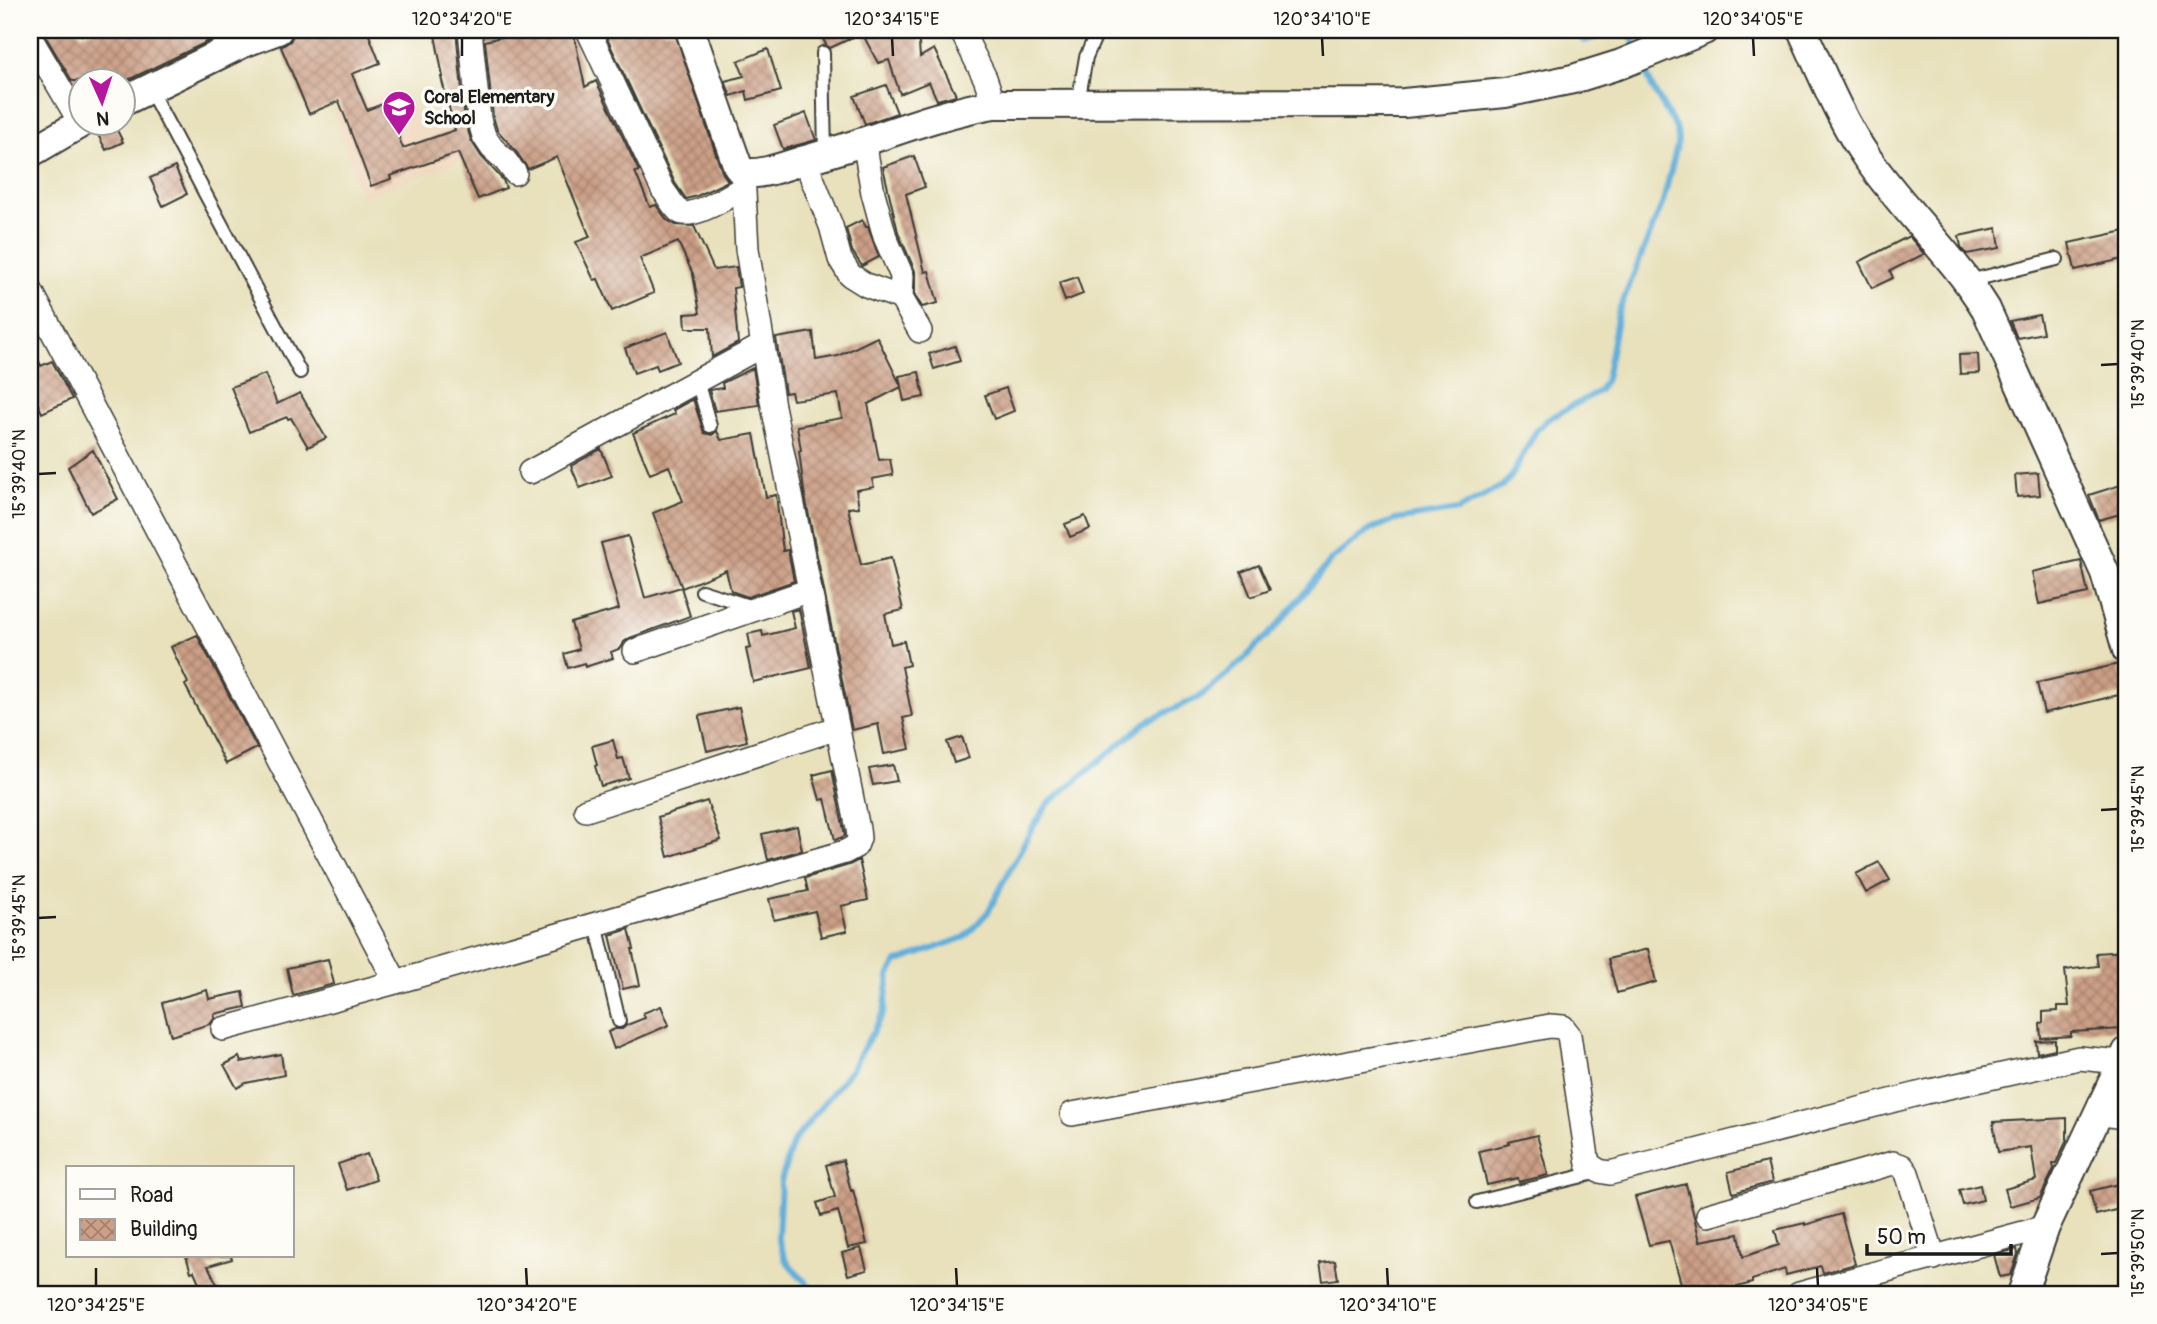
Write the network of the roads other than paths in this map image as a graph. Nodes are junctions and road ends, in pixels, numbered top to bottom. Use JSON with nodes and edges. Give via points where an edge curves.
{"nodes":[{"id":1,"x":278,"y":30,"type":"edge"},
{"id":2,"x":470,"y":30,"type":"edge"},
{"id":3,"x":587,"y":30,"type":"edge"},
{"id":4,"x":690,"y":30,"type":"edge"},
{"id":5,"x":961,"y":30,"type":"edge"},
{"id":6,"x":1098,"y":30,"type":"edge"},
{"id":7,"x":1704,"y":30,"type":"edge"},
{"id":8,"x":1802,"y":30,"type":"edge"},
{"id":9,"x":30,"y":37,"type":"edge"},
{"id":10,"x":241,"y":37,"type":"edge"},
{"id":11,"x":823,"y":53,"type":"dead end"},
{"id":12,"x":149,"y":88,"type":"junction"},
{"id":13,"x":136,"y":95,"type":"edge"},
{"id":14,"x":66,"y":98,"type":"edge"},
{"id":15,"x":1078,"y":103,"type":"junction"},
{"id":16,"x":994,"y":104,"type":"junction"},
{"id":17,"x":66,"y":132,"type":"edge"},
{"id":18,"x":864,"y":141,"type":"junction"},
{"id":19,"x":30,"y":153,"type":"edge"},
{"id":20,"x":815,"y":158,"type":"junction"},
{"id":21,"x":515,"y":173,"type":"dead end"},
{"id":22,"x":743,"y":181,"type":"junction"},
{"id":23,"x":2057,"y":259,"type":"dead end"},
{"id":24,"x":1969,"y":281,"type":"junction"},
{"id":25,"x":30,"y":289,"type":"edge"},
{"id":26,"x":901,"y":298,"type":"junction"},
{"id":27,"x":920,"y":331,"type":"dead end"},
{"id":28,"x":763,"y":345,"type":"junction"},
{"id":29,"x":300,"y":372,"type":"dead end"},
{"id":30,"x":697,"y":381,"type":"junction"},
{"id":31,"x":710,"y":426,"type":"dead end"},
{"id":32,"x":530,"y":472,"type":"dead end"},
{"id":33,"x":810,"y":590,"type":"junction"},
{"id":34,"x":702,"y":591,"type":"dead end"},
{"id":35,"x":756,"y":608,"type":"junction"},
{"id":36,"x":2127,"y":650,"type":"edge"},
{"id":37,"x":635,"y":651,"type":"dead end"},
{"id":38,"x":837,"y":728,"type":"junction"},
{"id":39,"x":586,"y":810,"type":"dead end"},
{"id":40,"x":596,"y":924,"type":"junction"},
{"id":41,"x":396,"y":982,"type":"junction"},
{"id":42,"x":619,"y":1021,"type":"dead end"},
{"id":43,"x":223,"y":1029,"type":"dead end"},
{"id":44,"x":2124,"y":1057,"type":"edge"},
{"id":45,"x":2098,"y":1113,"type":"junction"},
{"id":46,"x":1072,"y":1114,"type":"dead end"},
{"id":47,"x":2127,"y":1118,"type":"edge"},
{"id":48,"x":1599,"y":1171,"type":"junction"},
{"id":49,"x":1477,"y":1202,"type":"dead end"},
{"id":50,"x":1708,"y":1215,"type":"dead end"},
{"id":51,"x":2045,"y":1227,"type":"junction"},
{"id":52,"x":1934,"y":1258,"type":"junction"},
{"id":53,"x":1799,"y":1294,"type":"edge"},
{"id":54,"x":2022,"y":1294,"type":"edge"}],
"edges":[{"from":1,"to":10,"type":"street"},
{"from":2,"to":21,"type":"street","via":[[484,136]]},
{"from":3,"to":22,"type":"street","via":[[663,190],[680,212],[697,212]]},
{"from":4,"to":22,"type":"street"},
{"from":5,"to":16,"type":"street"},
{"from":6,"to":15,"type":"lane","via":[[1086,57]]},
{"from":7,"to":15,"type":"street","via":[[1621,64],[1505,93],[1404,103]]},
{"from":8,"to":24,"type":"street","via":[[1844,121],[1868,159]]},
{"from":9,"to":14,"type":"street"},
{"from":10,"to":12,"type":"street"},
{"from":11,"to":20,"type":"lane"},
{"from":12,"to":13,"type":"street"},
{"from":12,"to":29,"type":"lane"},
{"from":15,"to":16,"type":"street"},
{"from":16,"to":18,"type":"street"},
{"from":17,"to":19,"type":"street"},
{"from":18,"to":20,"type":"street"},
{"from":18,"to":26,"type":"street","via":[[885,237],[902,276]]},
{"from":20,"to":22,"type":"street"},
{"from":20,"to":26,"type":"street","via":[[840,259],[850,275]]},
{"from":22,"to":28,"type":"street","via":[[747,249]]},
{"from":23,"to":24,"type":"lane"},
{"from":24,"to":36,"type":"street","via":[[1998,331],[2105,573]]},
{"from":25,"to":41,"type":"street"},
{"from":26,"to":27,"type":"street"},
{"from":28,"to":30,"type":"street"},
{"from":28,"to":33,"type":"street"},
{"from":30,"to":31,"type":"lane"},
{"from":30,"to":32,"type":"street"},
{"from":33,"to":35,"type":"street"},
{"from":33,"to":38,"type":"street"},
{"from":34,"to":35,"type":"lane"},
{"from":35,"to":37,"type":"street"},
{"from":38,"to":39,"type":"street"},
{"from":38,"to":40,"type":"street","via":[[858,829],[856,846]]},
{"from":40,"to":41,"type":"street"},
{"from":40,"to":42,"type":"lane"},
{"from":41,"to":43,"type":"street"},
{"from":44,"to":45,"type":"street"},
{"from":44,"to":48,"type":"street","via":[[2079,1058]]},
{"from":45,"to":47,"type":"street"},
{"from":45,"to":51,"type":"street"},
{"from":46,"to":48,"type":"street","via":[[1563,1027],[1569,1035],[1588,1164]]},
{"from":48,"to":49,"type":"lane"},
{"from":50,"to":52,"type":"street","via":[[1893,1163],[1907,1173]]},
{"from":51,"to":52,"type":"street"},
{"from":51,"to":54,"type":"street"},
{"from":52,"to":53,"type":"street"}]}
